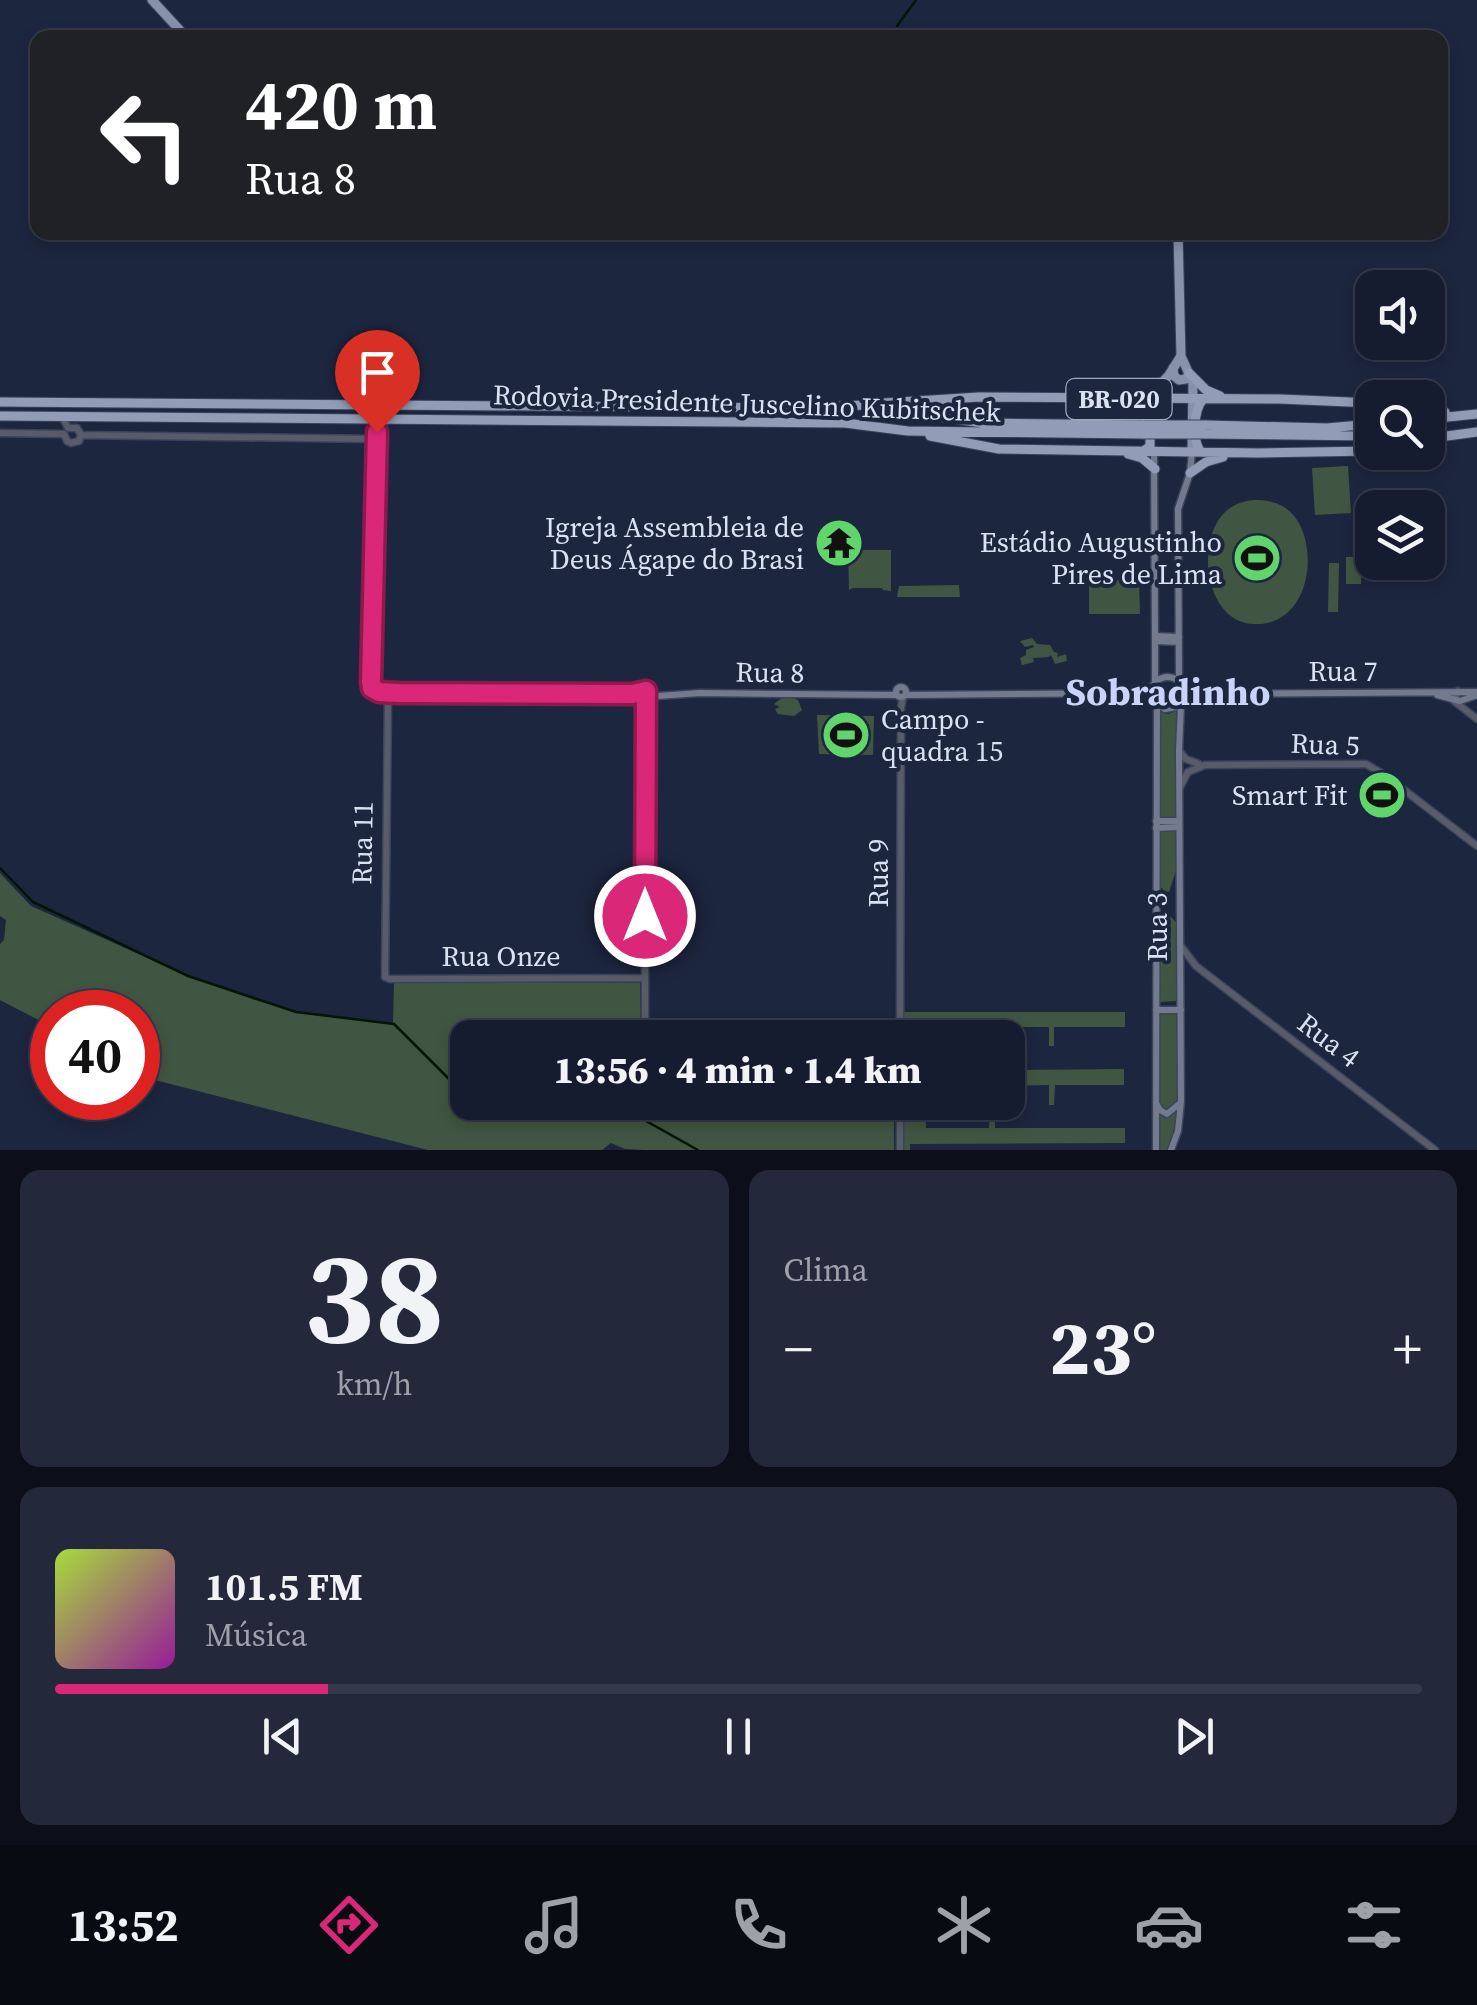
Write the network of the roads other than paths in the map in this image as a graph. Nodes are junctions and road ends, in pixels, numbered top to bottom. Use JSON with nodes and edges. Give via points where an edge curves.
{"nodes":[{"id":1,"x":152,"y":0,"type":"edge"},
{"id":2,"x":180,"y":30,"type":"edge"},
{"id":3,"x":1178,"y":240,"type":"edge"},
{"id":4,"x":1181,"y":356,"type":"junction"},
{"id":5,"x":1174,"y":368,"type":"junction"},
{"id":6,"x":1190,"y":373,"type":"junction"},
{"id":7,"x":1158,"y":386,"type":"junction"},
{"id":8,"x":1124,"y":399,"type":"junction"},
{"id":9,"x":1198,"y":399,"type":"junction"},
{"id":10,"x":1238,"y":400,"type":"junction"},
{"id":11,"x":1153,"y":401,"type":"junction"},
{"id":12,"x":0,"y":402,"type":"edge"},
{"id":13,"x":1355,"y":402,"type":"edge"},
{"id":14,"x":866,"y":404,"type":"junction"},
{"id":15,"x":538,"y":406,"type":"junction"},
{"id":16,"x":563,"y":406,"type":"junction"},
{"id":17,"x":1445,"y":412,"type":"edge"},
{"id":18,"x":1473,"y":414,"type":"edge"},
{"id":19,"x":0,"y":416,"type":"edge"},
{"id":20,"x":60,"y":416,"type":"junction"},
{"id":21,"x":1445,"y":416,"type":"edge"},
{"id":22,"x":101,"y":417,"type":"junction"},
{"id":23,"x":357,"y":418,"type":"junction"},
{"id":24,"x":391,"y":419,"type":"junction"},
{"id":25,"x":531,"y":419,"type":"junction"},
{"id":26,"x":562,"y":421,"type":"junction"},
{"id":27,"x":1355,"y":426,"type":"edge"},
{"id":28,"x":1143,"y":429,"type":"junction"},
{"id":29,"x":1205,"y":430,"type":"junction"},
{"id":30,"x":66,"y":431,"type":"junction"},
{"id":31,"x":908,"y":431,"type":"junction"},
{"id":32,"x":1477,"y":432,"type":"edge"},
{"id":33,"x":0,"y":433,"type":"edge"},
{"id":34,"x":80,"y":434,"type":"junction"},
{"id":35,"x":1355,"y":435,"type":"edge"},
{"id":36,"x":1445,"y":436,"type":"edge"},
{"id":37,"x":376,"y":439,"type":"junction"},
{"id":38,"x":1355,"y":451,"type":"edge"},
{"id":39,"x":1086,"y":452,"type":"junction"},
{"id":40,"x":1149,"y":452,"type":"junction"},
{"id":41,"x":1197,"y":452,"type":"junction"},
{"id":42,"x":1258,"y":453,"type":"junction"},
{"id":43,"x":1155,"y":468,"type":"junction"},
{"id":44,"x":1190,"y":473,"type":"junction"},
{"id":45,"x":1155,"y":638,"type":"junction"},
{"id":46,"x":1179,"y":639,"type":"junction"},
{"id":47,"x":1181,"y":683,"type":"junction"},
{"id":48,"x":1153,"y":684,"type":"junction"},
{"id":49,"x":1460,"y":691,"type":"junction"},
{"id":50,"x":382,"y":692,"type":"junction"},
{"id":51,"x":1140,"y":692,"type":"junction"},
{"id":52,"x":399,"y":693,"type":"junction"},
{"id":53,"x":642,"y":694,"type":"junction"},
{"id":54,"x":900,"y":694,"type":"junction"},
{"id":55,"x":1204,"y":694,"type":"junction"},
{"id":56,"x":1426,"y":694,"type":"junction"},
{"id":57,"x":1474,"y":695,"type":"edge"},
{"id":58,"x":1453,"y":700,"type":"junction"},
{"id":59,"x":1182,"y":702,"type":"junction"},
{"id":60,"x":1154,"y":703,"type":"junction"},
{"id":61,"x":386,"y":704,"type":"junction"},
{"id":62,"x":1474,"y":717,"type":"edge"},
{"id":63,"x":1179,"y":751,"type":"junction"},
{"id":64,"x":1205,"y":766,"type":"junction"},
{"id":65,"x":1180,"y":788,"type":"junction"},
{"id":66,"x":1156,"y":824,"type":"junction"},
{"id":67,"x":1179,"y":824,"type":"junction"},
{"id":68,"x":1477,"y":846,"type":"edge"},
{"id":69,"x":1180,"y":946,"type":"junction"},
{"id":70,"x":1196,"y":966,"type":"junction"},
{"id":71,"x":1180,"y":970,"type":"junction"},
{"id":72,"x":646,"y":978,"type":"junction"},
{"id":73,"x":390,"y":979,"type":"joint"},
{"id":74,"x":1156,"y":1010,"type":"junction"},
{"id":75,"x":1180,"y":1010,"type":"junction"},
{"id":76,"x":646,"y":1020,"type":"edge"},
{"id":77,"x":900,"y":1020,"type":"edge"},
{"id":78,"x":1156,"y":1102,"type":"junction"},
{"id":79,"x":1181,"y":1102,"type":"junction"},
{"id":80,"x":900,"y":1120,"type":"edge"},
{"id":81,"x":900,"y":1150,"type":"edge"},
{"id":82,"x":1156,"y":1150,"type":"edge"},
{"id":83,"x":1171,"y":1150,"type":"edge"},
{"id":84,"x":1436,"y":1150,"type":"edge"}],
"edges":[{"from":1,"to":2,"type":"main road"},
{"from":3,"to":4,"type":"main road"},
{"from":4,"to":5,"type":"main road"},
{"from":4,"to":6,"type":"main road"},
{"from":5,"to":6,"type":"main road","via":[[1180,380]]},
{"from":5,"to":7,"type":"main road"},
{"from":6,"to":9,"type":"main road"},
{"from":6,"to":10,"type":"highway","via":[[1206,390]]},
{"from":7,"to":8,"type":"highway"},
{"from":7,"to":11,"type":"main road"},
{"from":8,"to":11,"type":"highway","number":"BR-020"},
{"from":8,"to":14,"type":"highway","number":"BR-020"},
{"from":9,"to":10,"type":"highway","number":"BR-020"},
{"from":9,"to":11,"type":"highway","number":"BR-020"},
{"from":9,"to":41,"type":"highway"},
{"from":10,"to":13,"type":"highway","number":"BR-020"},
{"from":11,"to":40,"type":"main road"},
{"from":12,"to":15,"type":"highway","name":"Rodovia Presidente Juscelino Kubitschek","number":"BR-020"},
{"from":14,"to":16,"type":"highway","name":"Rodovia Presidente Juscelino Kubitschek","number":"BR-020"},
{"from":14,"to":28,"type":"highway","name":"Rodovia Presidente Juscelino Kubitschek","number":"BR-020","via":[[982,422]]},
{"from":15,"to":16,"type":"highway","name":"Rodovia Presidente Juscelino Kubitschek","number":"BR-020"},
{"from":15,"to":25,"type":"highway","via":[[545,414]]},
{"from":16,"to":26,"type":"highway","via":[[557,412]]},
{"from":17,"to":18,"type":"highway"},
{"from":18,"to":21,"type":"highway"},
{"from":19,"to":20,"type":"highway","name":"Rodovia Presidente Juscelino Kubitschek","number":"BR-020"},
{"from":20,"to":22,"type":"highway","name":"Rodovia Presidente Juscelino Kubitschek","number":"BR-020"},
{"from":20,"to":30,"type":"street"},
{"from":22,"to":23,"type":"highway","name":"Rodovia Presidente Juscelino Kubitschek","number":"BR-020"},
{"from":22,"to":34,"type":"street"},
{"from":23,"to":24,"type":"highway","name":"Rodovia Presidente Juscelino Kubitschek","number":"BR-020"},
{"from":23,"to":37,"type":"main road"},
{"from":24,"to":25,"type":"highway","name":"Rodovia Presidente Juscelino Kubitschek","number":"BR-020"},
{"from":24,"to":37,"type":"main road","via":[[380,425]]},
{"from":25,"to":26,"type":"highway","name":"Rodovia Presidente Juscelino Kubitschek","number":"BR-020"},
{"from":26,"to":31,"type":"highway","name":"Rodovia Presidente Juscelino Kubitschek","number":"BR-020","via":[[845,422]]},
{"from":27,"to":29,"type":"highway","name":"Rodovia Presidente Juscelino Kubitschek","number":"BR-020"},
{"from":28,"to":29,"type":"highway","name":"Rodovia Presidente Juscelino Kubitschek","number":"BR-020","bridge":true},
{"from":28,"to":31,"type":"highway","name":"Rodovia Presidente Juscelino Kubitschek","number":"BR-020"},
{"from":29,"to":35,"type":"highway","name":"Rodovia Presidente Juscelino Kubitschek","number":"BR-020"},
{"from":30,"to":33,"type":"street"},
{"from":30,"to":34,"type":"street","via":[[74,427]]},
{"from":30,"to":34,"type":"street","via":[[71,443]]},
{"from":31,"to":39,"type":"highway","number":"BR-020","via":[[999,449]]},
{"from":32,"to":36,"type":"highway"},
{"from":34,"to":37,"type":"street"},
{"from":37,"to":50,"type":"main road","via":[[371,682]]},
{"from":38,"to":42,"type":"highway","number":"BR-020"},
{"from":39,"to":40,"type":"highway","number":"BR-020"},
{"from":39,"to":43,"type":"highway","via":[[1129,454]]},
{"from":40,"to":41,"type":"highway","number":"BR-020"},
{"from":40,"to":43,"type":"main road"},
{"from":41,"to":42,"type":"highway","number":"BR-020"},
{"from":41,"to":44,"type":"main road"},
{"from":42,"to":44,"type":"highway","via":[[1217,458]]},
{"from":43,"to":45,"type":"main road"},
{"from":44,"to":46,"type":"main road","via":[[1178,509]]},
{"from":45,"to":46,"type":"main road"},
{"from":45,"to":48,"type":"main road"},
{"from":46,"to":47,"type":"main road"},
{"from":47,"to":48,"type":"main road","via":[[1169,676]]},
{"from":47,"to":55,"type":"main road"},
{"from":47,"to":59,"type":"main road"},
{"from":48,"to":51,"type":"main road"},
{"from":48,"to":60,"type":"main road"},
{"from":49,"to":56,"type":"main road","name":"Rua 7"},
{"from":49,"to":57,"type":"main road","name":"Rua 7"},
{"from":49,"to":58,"type":"street"},
{"from":50,"to":52,"type":"main road"},
{"from":50,"to":61,"type":"street","name":"Rua 11"},
{"from":51,"to":54,"type":"main road"},
{"from":51,"to":60,"type":"main road"},
{"from":52,"to":53,"type":"main road","name":"Rua 8"},
{"from":52,"to":61,"type":"street"},
{"from":53,"to":54,"type":"main road","name":"Rua 8"},
{"from":53,"to":72,"type":"street"},
{"from":54,"to":77,"type":"street","name":"Rua 9"},
{"from":55,"to":56,"type":"main road","name":"Rua 7"},
{"from":55,"to":59,"type":"main road"},
{"from":56,"to":58,"type":"main road","name":"Rua 7"},
{"from":57,"to":58,"type":"main road","name":"Rua 7"},
{"from":57,"to":62,"type":"street"},
{"from":58,"to":62,"type":"street"},
{"from":59,"to":60,"type":"main road","via":[[1169,710]]},
{"from":59,"to":63,"type":"main road","name":"Rua 3"},
{"from":60,"to":66,"type":"main road","name":"Rua 3"},
{"from":61,"to":73,"type":"street","name":"Rua 11","via":[[384,971]]},
{"from":63,"to":64,"type":"street"},
{"from":63,"to":65,"type":"main road","name":"Rua 3"},
{"from":64,"to":65,"type":"street","via":[[1188,772]]},
{"from":64,"to":68,"type":"street","name":"Rua 5","via":[[1366,764]]},
{"from":65,"to":67,"type":"main road","name":"Rua 3"},
{"from":66,"to":67,"type":"main road"},
{"from":66,"to":74,"type":"main road","name":"Rua 3"},
{"from":67,"to":69,"type":"main road","name":"Rua 3"},
{"from":69,"to":70,"type":"street","name":"Rua 4"},
{"from":69,"to":71,"type":"main road","name":"Rua 3"},
{"from":70,"to":71,"type":"street"},
{"from":70,"to":84,"type":"street","name":"Rua 4"},
{"from":71,"to":75,"type":"main road","name":"Rua 3"},
{"from":72,"to":73,"type":"street","name":"Rua Onze"},
{"from":72,"to":76,"type":"street"},
{"from":74,"to":75,"type":"main road"},
{"from":74,"to":78,"type":"main road","name":"Rua 3"},
{"from":75,"to":79,"type":"main road","name":"Rua 3"},
{"from":78,"to":79,"type":"main road","via":[[1167,1114]]},
{"from":78,"to":82,"type":"main road","name":"Rua 3"},
{"from":79,"to":83,"type":"main road","name":"Rua 3"},
{"from":80,"to":81,"type":"street"}]}
